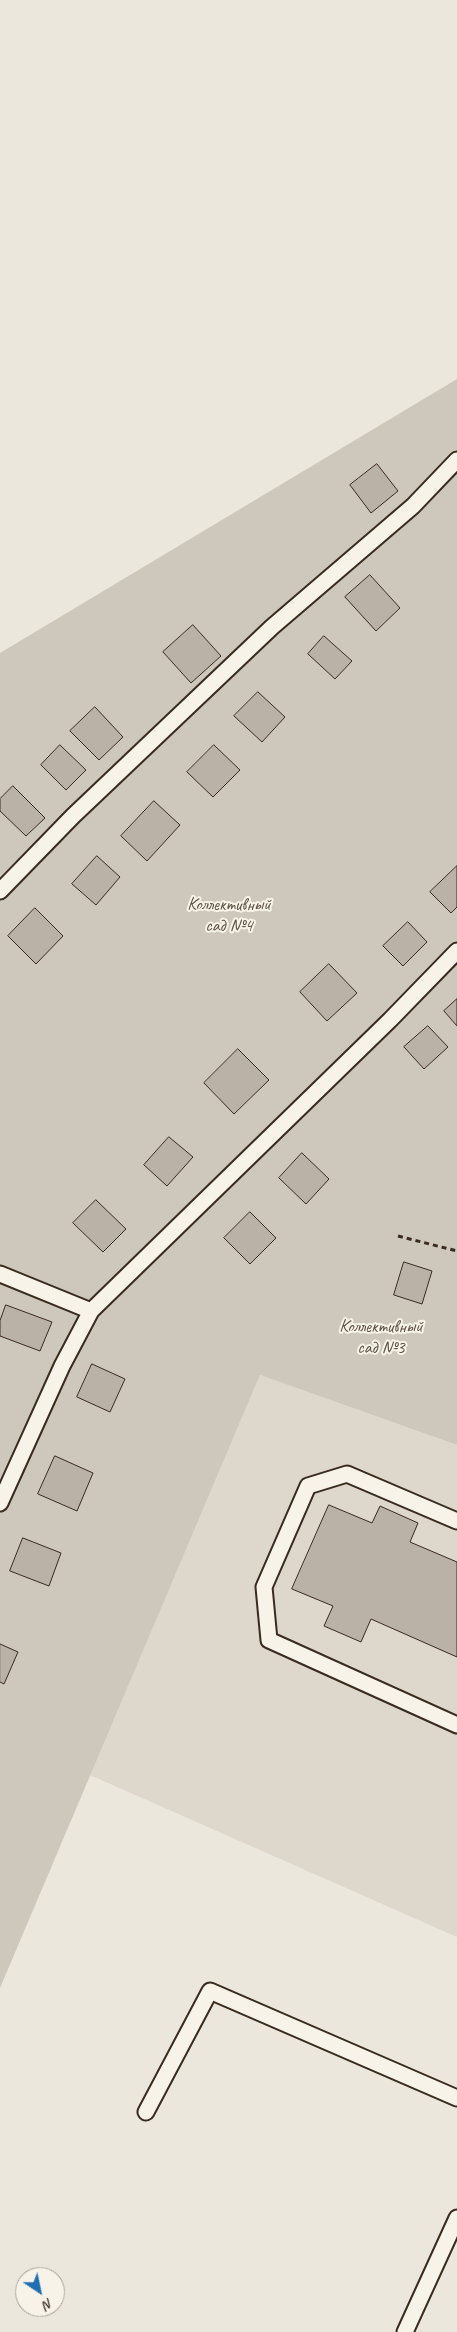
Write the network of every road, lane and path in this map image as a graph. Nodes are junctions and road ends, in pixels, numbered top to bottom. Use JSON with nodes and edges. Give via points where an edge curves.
{"nodes":[{"id":1,"x":457,"y":460,"type":"edge"},
{"id":2,"x":0,"y":891,"type":"edge"},
{"id":3,"x":457,"y":951,"type":"edge"},
{"id":4,"x":398,"y":1236,"type":"dead end"},
{"id":5,"x":457,"y":1251,"type":"edge"},
{"id":6,"x":0,"y":1274,"type":"edge"},
{"id":7,"x":91,"y":1311,"type":"junction"},
{"id":8,"x":0,"y":1503,"type":"edge"},
{"id":9,"x":457,"y":1521,"type":"edge"},
{"id":10,"x":457,"y":1725,"type":"edge"},
{"id":11,"x":457,"y":2098,"type":"edge"},
{"id":12,"x":146,"y":2112,"type":"dead end"},
{"id":13,"x":457,"y":2218,"type":"edge"},
{"id":14,"x":405,"y":2332,"type":"edge"}],
"edges":[{"from":1,"to":2,"type":"lane","via":[[413,506],[272,627],[73,816]]},
{"from":3,"to":7,"type":"lane"},
{"from":4,"to":5,"type":"path"},
{"from":6,"to":7,"type":"lane"},
{"from":7,"to":8,"type":"lane","via":[[62,1366]]},
{"from":9,"to":10,"type":"lane","via":[[347,1474],[308,1486],[264,1587],[269,1640]]},
{"from":11,"to":12,"type":"lane","via":[[210,1991]]},
{"from":13,"to":14,"type":"lane"}]}
